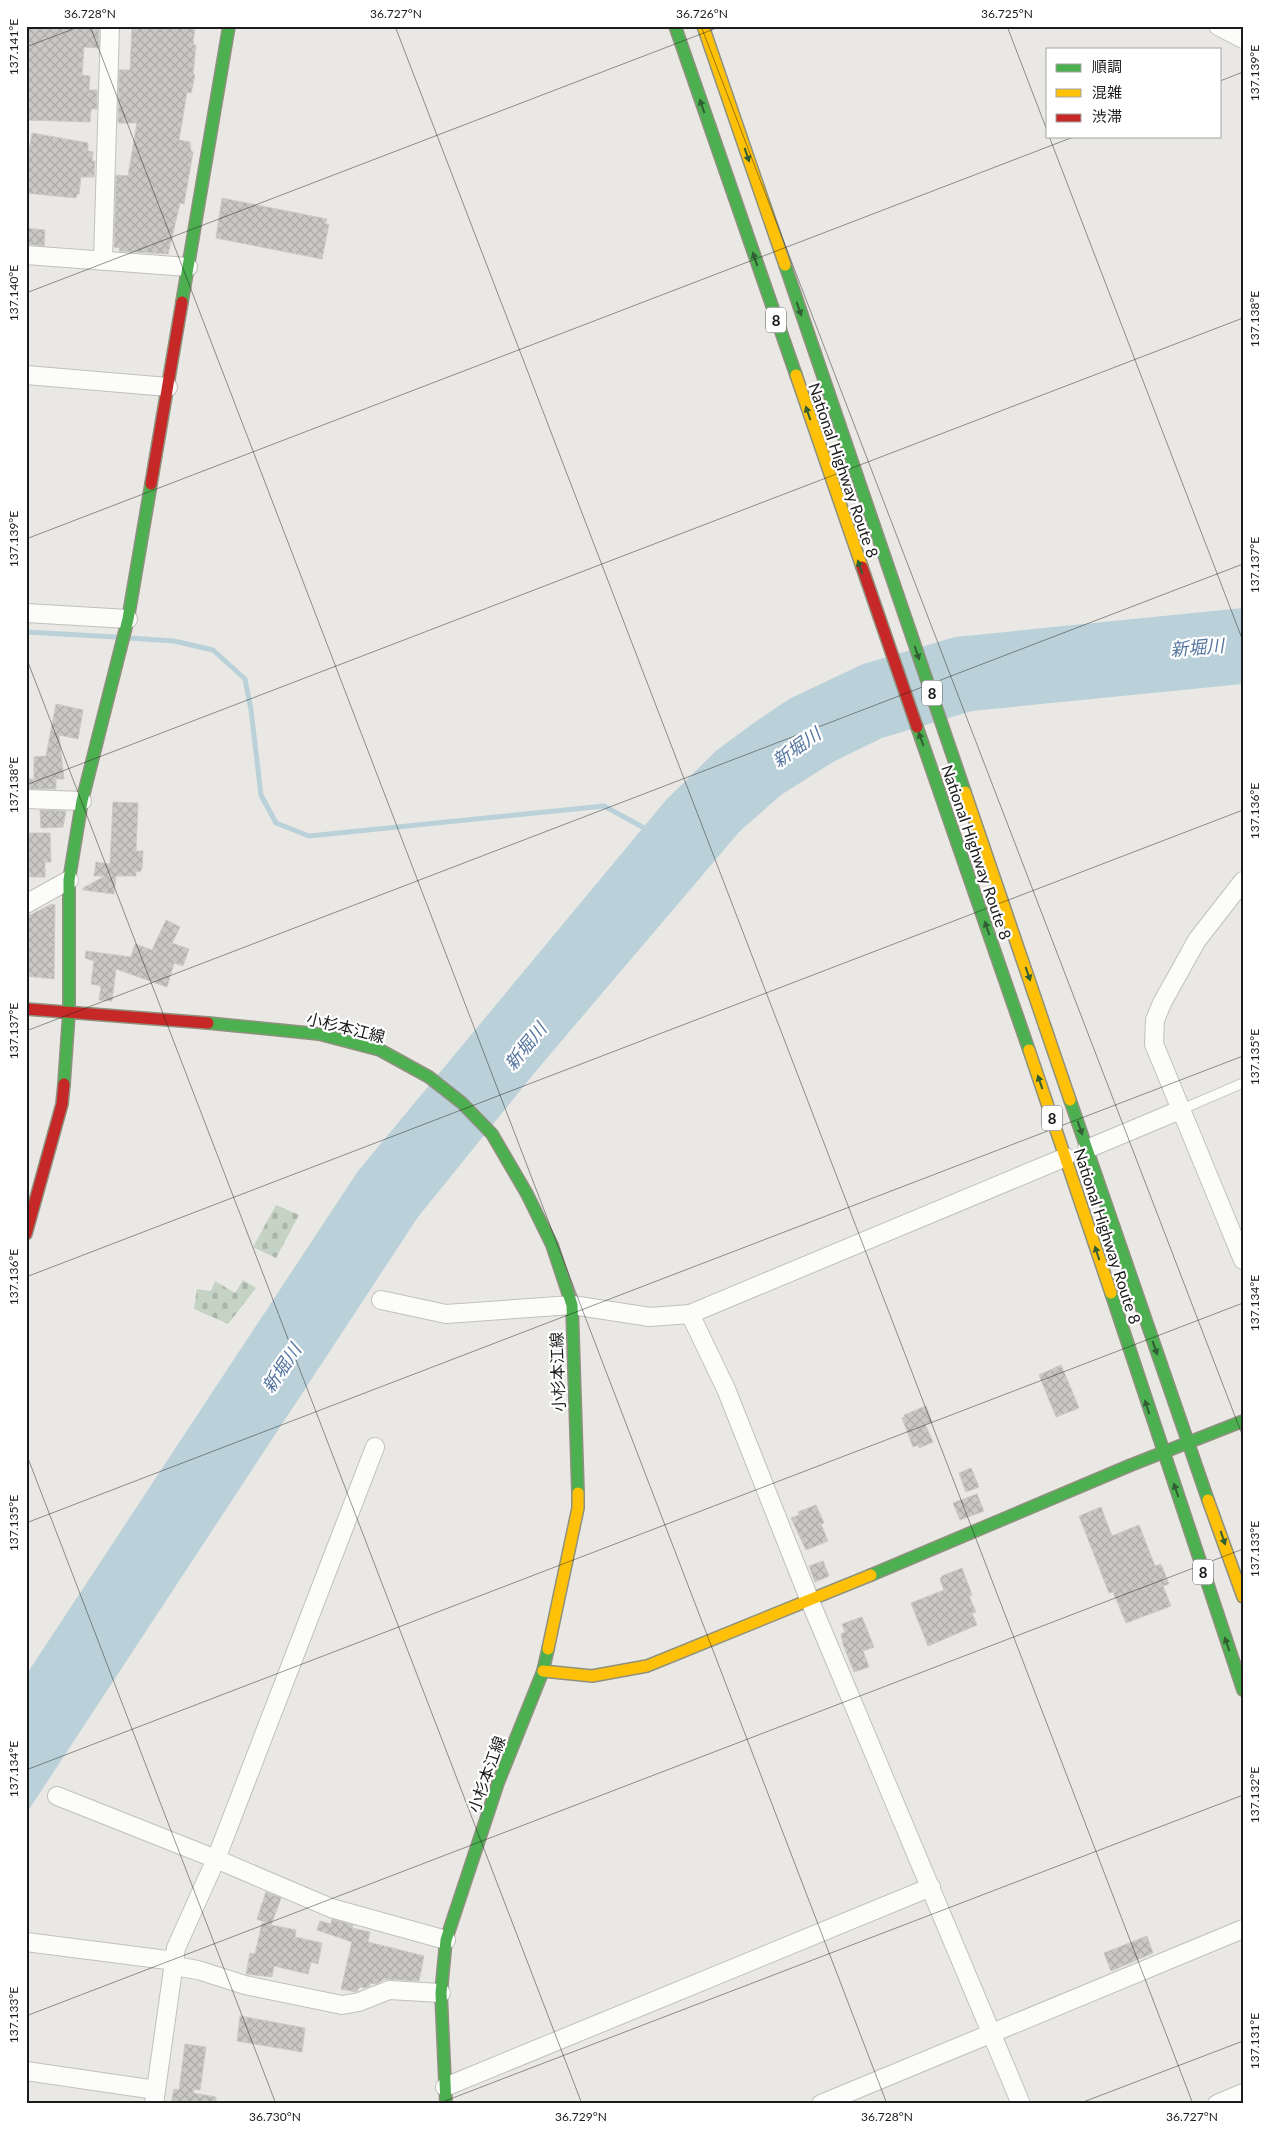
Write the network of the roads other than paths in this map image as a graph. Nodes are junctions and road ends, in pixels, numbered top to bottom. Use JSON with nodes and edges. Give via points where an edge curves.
{"nodes":[{"id":1,"x":110,"y":26,"type":"edge"},
{"id":2,"x":229,"y":26,"type":"edge"},
{"id":3,"x":675,"y":26,"type":"edge"},
{"id":4,"x":702,"y":26,"type":"edge"},
{"id":5,"x":1218,"y":26,"type":"edge"},
{"id":6,"x":1243,"y":40,"type":"edge"},
{"id":7,"x":26,"y":255,"type":"edge"},
{"id":8,"x":103,"y":260,"type":"junction"},
{"id":9,"x":188,"y":266,"type":"junction"},
{"id":10,"x":26,"y":375,"type":"edge"},
{"id":11,"x":168,"y":387,"type":"junction"},
{"id":12,"x":26,"y":613,"type":"edge"},
{"id":13,"x":128,"y":619,"type":"junction"},
{"id":14,"x":26,"y":799,"type":"edge"},
{"id":15,"x":82,"y":801,"type":"junction"},
{"id":16,"x":69,"y":880,"type":"junction"},
{"id":17,"x":1243,"y":881,"type":"edge"},
{"id":18,"x":26,"y":904,"type":"edge"},
{"id":19,"x":26,"y":1009,"type":"edge"},
{"id":20,"x":69,"y":1012,"type":"junction"},
{"id":21,"x":1243,"y":1083,"type":"edge"},
{"id":22,"x":1180,"y":1110,"type":"junction"},
{"id":23,"x":1087,"y":1149,"type":"junction"},
{"id":24,"x":1066,"y":1158,"type":"junction"},
{"id":25,"x":26,"y":1234,"type":"edge"},
{"id":26,"x":1243,"y":1260,"type":"edge"},
{"id":27,"x":381,"y":1300,"type":"dead end"},
{"id":28,"x":572,"y":1305,"type":"junction"},
{"id":29,"x":690,"y":1314,"type":"junction"},
{"id":30,"x":1243,"y":1421,"type":"edge"},
{"id":31,"x":1189,"y":1443,"type":"junction"},
{"id":32,"x":375,"y":1448,"type":"dead end"},
{"id":33,"x":1164,"y":1453,"type":"junction"},
{"id":34,"x":1243,"y":1597,"type":"edge"},
{"id":35,"x":810,"y":1601,"type":"junction"},
{"id":36,"x":543,"y":1671,"type":"junction"},
{"id":37,"x":1243,"y":1690,"type":"edge"},
{"id":38,"x":57,"y":1796,"type":"dead end"},
{"id":39,"x":216,"y":1859,"type":"junction"},
{"id":40,"x":931,"y":1887,"type":"junction"},
{"id":41,"x":1243,"y":1929,"type":"edge"},
{"id":42,"x":446,"y":1940,"type":"junction"},
{"id":43,"x":26,"y":1942,"type":"edge"},
{"id":44,"x":174,"y":1963,"type":"junction"},
{"id":45,"x":442,"y":1994,"type":"junction"},
{"id":46,"x":991,"y":2032,"type":"junction"},
{"id":47,"x":26,"y":2071,"type":"edge"},
{"id":48,"x":1243,"y":2093,"type":"edge"},
{"id":49,"x":446,"y":2096,"type":"edge"},
{"id":50,"x":155,"y":2097,"type":"edge"},
{"id":51,"x":820,"y":2104,"type":"edge"},
{"id":52,"x":1021,"y":2104,"type":"edge"},
{"id":53,"x":1217,"y":2104,"type":"edge"}],
"edges":[{"from":1,"to":8,"type":"street"},
{"from":2,"to":9,"type":"main road"},
{"from":24,"to":3,"type":"main road","name":"National Highway Route 8","number":"8","one_way":true},
{"from":4,"to":23,"type":"main road","name":"National Highway Route 8","number":"8","one_way":true},
{"from":5,"to":6,"type":"street"},
{"from":7,"to":8,"type":"street"},
{"from":8,"to":9,"type":"street"},
{"from":9,"to":11,"type":"main road"},
{"from":10,"to":11,"type":"street"},
{"from":11,"to":13,"type":"main road"},
{"from":12,"to":13,"type":"street"},
{"from":13,"to":15,"type":"main road"},
{"from":14,"to":15,"type":"street"},
{"from":15,"to":16,"type":"main road"},
{"from":16,"to":18,"type":"street"},
{"from":16,"to":20,"type":"main road"},
{"from":17,"to":22,"type":"street","via":[[1197,940],[1155,1020],[1154,1044]]},
{"from":19,"to":20,"type":"main road","name":"小杉本江線"},
{"from":20,"to":25,"type":"main road","via":[[62,1104]]},
{"from":20,"to":28,"type":"main road","name":"小杉本江線","via":[[319,1034],[380,1050],[429,1076],[492,1134],[552,1245]]},
{"from":21,"to":22,"type":"lane"},
{"from":22,"to":23,"type":"street"},
{"from":22,"to":26,"type":"street"},
{"from":23,"to":31,"type":"main road","name":"National Highway Route 8","number":"8","one_way":true},
{"from":24,"to":29,"type":"street"},
{"from":33,"to":24,"type":"main road","name":"National Highway Route 8","number":"8","one_way":true},
{"from":27,"to":28,"type":"street","via":[[446,1314]]},
{"from":28,"to":29,"type":"street","via":[[650,1317]]},
{"from":28,"to":36,"type":"main road","name":"小杉本江線","via":[[578,1508]]},
{"from":29,"to":35,"type":"street","via":[[726,1389]]},
{"from":30,"to":31,"type":"main road"},
{"from":31,"to":33,"type":"main road"},
{"from":31,"to":34,"type":"main road","name":"National Highway Route 8","number":"8","one_way":true},
{"from":32,"to":39,"type":"street"},
{"from":33,"to":35,"type":"main road"},
{"from":37,"to":33,"type":"main road","name":"National Highway Route 8","number":"8","one_way":true},
{"from":35,"to":36,"type":"main road","via":[[647,1666],[592,1676]]},
{"from":35,"to":40,"type":"street"},
{"from":36,"to":42,"type":"main road","name":"小杉本江線","via":[[498,1783]]},
{"from":38,"to":39,"type":"street"},
{"from":39,"to":42,"type":"street","via":[[331,1908]]},
{"from":39,"to":44,"type":"street","via":[[176,1948]]},
{"from":40,"to":46,"type":"street"},
{"from":40,"to":49,"type":"street"},
{"from":41,"to":46,"type":"street"},
{"from":42,"to":45,"type":"main road","name":"小杉本江線"},
{"from":43,"to":44,"type":"street"},
{"from":44,"to":45,"type":"street","via":[[342,2006],[389,1990]]},
{"from":44,"to":50,"type":"street"},
{"from":45,"to":49,"type":"main road","name":"小杉本江線"},
{"from":46,"to":51,"type":"street"},
{"from":46,"to":52,"type":"street"},
{"from":47,"to":50,"type":"street"},
{"from":48,"to":53,"type":"street"}]}
